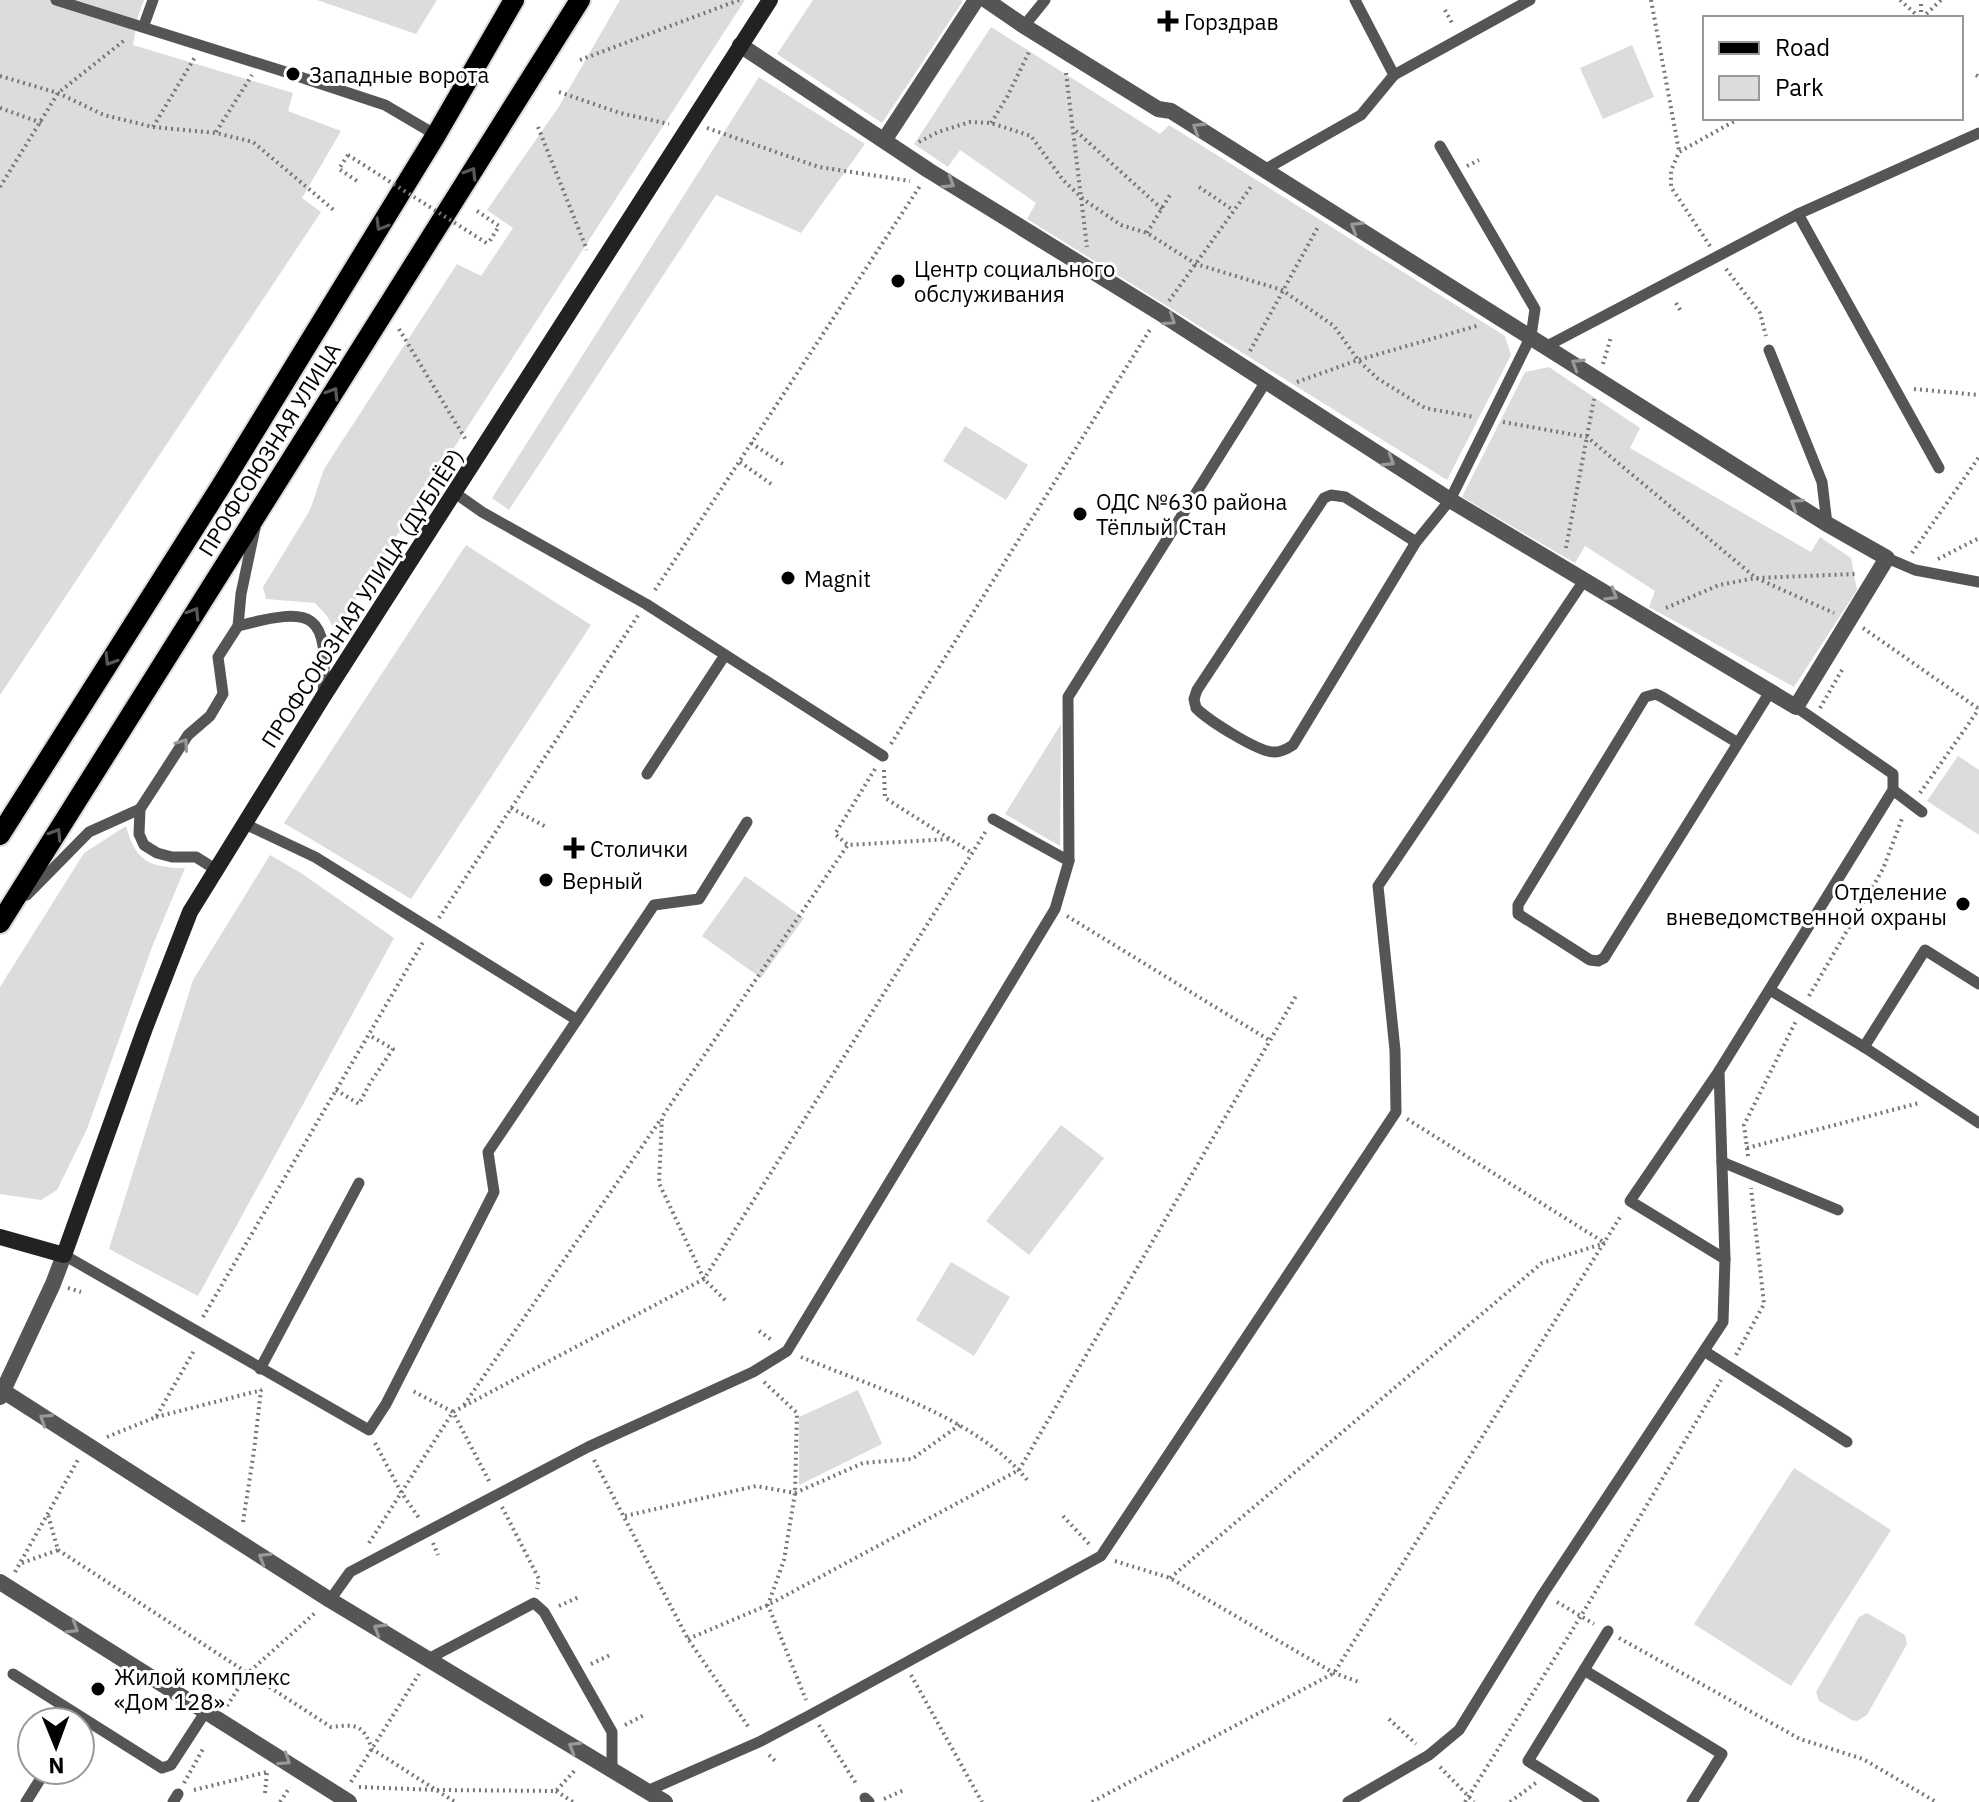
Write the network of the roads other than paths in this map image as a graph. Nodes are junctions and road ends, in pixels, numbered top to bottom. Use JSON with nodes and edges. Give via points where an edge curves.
{"nodes":[{"id":1,"x":56,"y":0,"type":"edge"},
{"id":2,"x":153,"y":0,"type":"edge"},
{"id":3,"x":514,"y":0,"type":"edge"},
{"id":4,"x":580,"y":0,"type":"edge"},
{"id":5,"x":770,"y":0,"type":"edge"},
{"id":6,"x":976,"y":0,"type":"edge"},
{"id":7,"x":986,"y":0,"type":"edge"},
{"id":8,"x":1045,"y":0,"type":"edge"},
{"id":9,"x":1355,"y":0,"type":"edge"},
{"id":10,"x":1530,"y":0,"type":"edge"},
{"id":11,"x":144,"y":25,"type":"junction"},
{"id":12,"x":1030,"y":30,"type":"junction"},
{"id":13,"x":740,"y":45,"type":"junction"},
{"id":14,"x":1394,"y":75,"type":"junction"},
{"id":15,"x":1979,"y":133,"type":"edge"},
{"id":16,"x":436,"y":135,"type":"junction"},
{"id":17,"x":885,"y":139,"type":"junction"},
{"id":18,"x":1440,"y":146,"type":"dead end"},
{"id":19,"x":1264,"y":170,"type":"junction"},
{"id":20,"x":1798,"y":214,"type":"junction"},
{"id":21,"x":1531,"y":336,"type":"junction"},
{"id":22,"x":1547,"y":346,"type":"junction"},
{"id":23,"x":1769,"y":350,"type":"road end"},
{"id":24,"x":1271,"y":386,"type":"junction"},
{"id":25,"x":1939,"y":468,"type":"dead end"},
{"id":26,"x":455,"y":493,"type":"junction"},
{"id":27,"x":1450,"y":500,"type":"junction"},
{"id":28,"x":259,"y":510,"type":"junction"},
{"id":29,"x":1827,"y":524,"type":"junction"},
{"id":30,"x":1416,"y":542,"type":"junction"},
{"id":31,"x":1887,"y":558,"type":"junction"},
{"id":32,"x":1585,"y":579,"type":"junction"},
{"id":33,"x":1979,"y":582,"type":"edge"},
{"id":34,"x":238,"y":626,"type":"junction"},
{"id":35,"x":725,"y":655,"type":"junction"},
{"id":36,"x":1770,"y":692,"type":"junction"},
{"id":37,"x":323,"y":697,"type":"junction"},
{"id":38,"x":1796,"y":707,"type":"junction"},
{"id":39,"x":1738,"y":743,"type":"junction"},
{"id":40,"x":883,"y":756,"type":"road end"},
{"id":41,"x":647,"y":774,"type":"dead end"},
{"id":42,"x":1893,"y":790,"type":"junction"},
{"id":43,"x":1916,"y":808,"type":"road end"},
{"id":44,"x":140,"y":809,"type":"junction"},
{"id":45,"x":993,"y":819,"type":"road end"},
{"id":46,"x":747,"y":822,"type":"dead end"},
{"id":47,"x":245,"y":824,"type":"junction"},
{"id":48,"x":0,"y":835,"type":"edge"},
{"id":49,"x":1069,"y":861,"type":"junction"},
{"id":50,"x":215,"y":869,"type":"junction"},
{"id":51,"x":2,"y":920,"type":"edge"},
{"id":52,"x":1979,"y":984,"type":"edge"},
{"id":53,"x":1770,"y":990,"type":"junction"},
{"id":54,"x":577,"y":1020,"type":"junction"},
{"id":55,"x":1864,"y":1047,"type":"junction"},
{"id":56,"x":1719,"y":1071,"type":"junction"},
{"id":57,"x":1979,"y":1123,"type":"edge"},
{"id":58,"x":1722,"y":1162,"type":"junction"},
{"id":59,"x":359,"y":1183,"type":"dead end"},
{"id":60,"x":1838,"y":1210,"type":"dead end"},
{"id":61,"x":0,"y":1237,"type":"edge"},
{"id":62,"x":64,"y":1255,"type":"junction"},
{"id":63,"x":1725,"y":1259,"type":"junction"},
{"id":64,"x":1704,"y":1351,"type":"junction"},
{"id":65,"x":260,"y":1369,"type":"junction"},
{"id":66,"x":2,"y":1394,"type":"edge"},
{"id":67,"x":1847,"y":1442,"type":"dead end"},
{"id":68,"x":4,"y":1584,"type":"edge"},
{"id":69,"x":330,"y":1600,"type":"junction"},
{"id":70,"x":1608,"y":1631,"type":"road end"},
{"id":71,"x":428,"y":1659,"type":"junction"},
{"id":72,"x":1584,"y":1670,"type":"junction"},
{"id":73,"x":13,"y":1674,"type":"dead end"},
{"id":74,"x":59,"y":1706,"type":"edge"},
{"id":75,"x":213,"y":1715,"type":"junction"},
{"id":76,"x":96,"y":1729,"type":"edge"},
{"id":77,"x":612,"y":1770,"type":"junction"},
{"id":78,"x":647,"y":1791,"type":"junction"},
{"id":79,"x":349,"y":1802,"type":"edge"},
{"id":80,"x":665,"y":1802,"type":"edge"},
{"id":81,"x":1348,"y":1802,"type":"edge"},
{"id":82,"x":1594,"y":1802,"type":"edge"},
{"id":83,"x":1692,"y":1802,"type":"edge"}],
"edges":[{"from":1,"to":11,"type":"lane"},
{"from":2,"to":11,"type":"lane"},
{"from":3,"to":16,"type":"main road","name":"ПРОФСОЮЗНАЯ УЛИЦА"},
{"from":28,"to":4,"type":"main road","name":"ПРОФСОЮЗНАЯ УЛИЦА","one_way":true},
{"from":5,"to":13,"type":"street","name":"ПРОФСОЮЗНАЯ УЛИЦА (ДУБЛЁР)"},
{"from":6,"to":17,"type":"street"},
{"from":7,"to":12,"type":"street"},
{"from":8,"to":12,"type":"lane"},
{"from":9,"to":14,"type":"lane"},
{"from":10,"to":14,"type":"lane"},
{"from":11,"to":16,"type":"lane","via":[[385,105]]},
{"from":19,"to":12,"type":"street","one_way":true},
{"from":13,"to":17,"type":"street"},
{"from":13,"to":26,"type":"street","name":"ПРОФСОЮЗНАЯ УЛИЦА (ДУБЛЁР)"},
{"from":14,"to":19,"type":"lane","via":[[1361,115]]},
{"from":15,"to":20,"type":"lane"},
{"from":16,"to":48,"type":"main road","name":"ПРОФСОЮЗНАЯ УЛИЦА","one_way":true},
{"from":17,"to":24,"type":"street","one_way":true,"via":[[925,176],[1088,269]]},
{"from":18,"to":21,"type":"lane","via":[[1535,309]]},
{"from":21,"to":19,"type":"street","one_way":true},
{"from":20,"to":22,"type":"lane"},
{"from":20,"to":25,"type":"lane"},
{"from":21,"to":22,"type":"street"},
{"from":21,"to":27,"type":"lane"},
{"from":29,"to":22,"type":"street","one_way":true},
{"from":23,"to":29,"type":"lane","via":[[1822,482]]},
{"from":24,"to":27,"type":"street","one_way":true},
{"from":24,"to":49,"type":"lane","via":[[1068,697]]},
{"from":26,"to":35,"type":"lane"},
{"from":26,"to":37,"type":"street","name":"ПРОФСОЮЗНАЯ УЛИЦА (ДУБЛЁР)"},
{"from":27,"to":30,"type":"lane"},
{"from":27,"to":32,"type":"street"},
{"from":28,"to":34,"type":"lane"},
{"from":51,"to":28,"type":"main road","name":"ПРОФСОЮЗНАЯ УЛИЦА","one_way":true},
{"from":29,"to":31,"type":"street"},
{"from":30,"to":30,"type":"lane","via":[[1293,745],[1272,753],[1196,708],[1197,690],[1324,498],[1345,497]]},
{"from":31,"to":33,"type":"lane","via":[[1915,570]]},
{"from":31,"to":38,"type":"street"},
{"from":32,"to":36,"type":"street","one_way":true},
{"from":32,"to":78,"type":"lane","via":[[1378,886],[1396,1112],[1101,1556],[759,1742]]},
{"from":34,"to":37,"type":"lane","via":[[287,616],[307,618],[324,641]]},
{"from":44,"to":34,"type":"lane","one_way":true,"via":[[188,735],[210,716],[223,694],[218,657]]},
{"from":35,"to":40,"type":"lane"},
{"from":35,"to":41,"type":"lane"},
{"from":36,"to":38,"type":"street"},
{"from":36,"to":39,"type":"lane"},
{"from":37,"to":47,"type":"street","name":"ПРОФСОЮЗНАЯ УЛИЦА (ДУБЛЁР)"},
{"from":38,"to":42,"type":"lane","via":[[1893,774]]},
{"from":39,"to":39,"type":"lane","via":[[1604,958],[1590,960],[1518,914],[1518,905],[1645,697],[1656,694]]},
{"from":42,"to":43,"type":"lane"},
{"from":42,"to":53,"type":"lane"},
{"from":44,"to":50,"type":"lane","via":[[144,845],[172,857],[196,857]]},
{"from":44,"to":51,"type":"lane","via":[[89,832]]},
{"from":45,"to":49,"type":"lane"},
{"from":46,"to":54,"type":"lane","via":[[699,899],[654,905]]},
{"from":47,"to":50,"type":"street","name":"ПРОФСОЮЗНАЯ УЛИЦА (ДУБЛЁР)"},
{"from":47,"to":54,"type":"lane","via":[[315,857]]},
{"from":49,"to":69,"type":"lane","via":[[1055,909],[787,1351],[495,1494],[350,1572]]},
{"from":50,"to":62,"type":"street","name":"ПРОФСОЮЗНАЯ УЛИЦА (ДУБЛЁР)","via":[[190,912]]},
{"from":52,"to":55,"type":"lane","via":[[1925,950]]},
{"from":53,"to":55,"type":"lane"},
{"from":53,"to":56,"type":"lane"},
{"from":54,"to":65,"type":"lane","via":[[488,1152],[494,1192],[369,1430]]},
{"from":55,"to":57,"type":"lane"},
{"from":56,"to":58,"type":"lane"},
{"from":56,"to":63,"type":"lane","via":[[1630,1201]]},
{"from":58,"to":60,"type":"lane"},
{"from":58,"to":63,"type":"lane"},
{"from":59,"to":65,"type":"lane"},
{"from":61,"to":62,"type":"street"},
{"from":62,"to":65,"type":"lane"},
{"from":62,"to":66,"type":"street"},
{"from":63,"to":64,"type":"lane","via":[[1723,1322]]},
{"from":64,"to":67,"type":"lane"},
{"from":64,"to":81,"type":"lane","via":[[1459,1730],[1429,1755]]},
{"from":69,"to":66,"type":"street","one_way":true},
{"from":68,"to":75,"type":"street","one_way":true},
{"from":71,"to":69,"type":"street","one_way":true},
{"from":70,"to":72,"type":"lane"},
{"from":77,"to":71,"type":"street","one_way":true},
{"from":71,"to":77,"type":"lane","via":[[534,1603],[612,1732]]},
{"from":72,"to":82,"type":"lane","via":[[1528,1761]]},
{"from":72,"to":83,"type":"lane","via":[[1722,1754]]},
{"from":73,"to":74,"type":"lane"},
{"from":75,"to":76,"type":"lane","via":[[165,1768]]},
{"from":75,"to":79,"type":"street","one_way":true},
{"from":77,"to":78,"type":"street"},
{"from":78,"to":80,"type":"street"}]}
